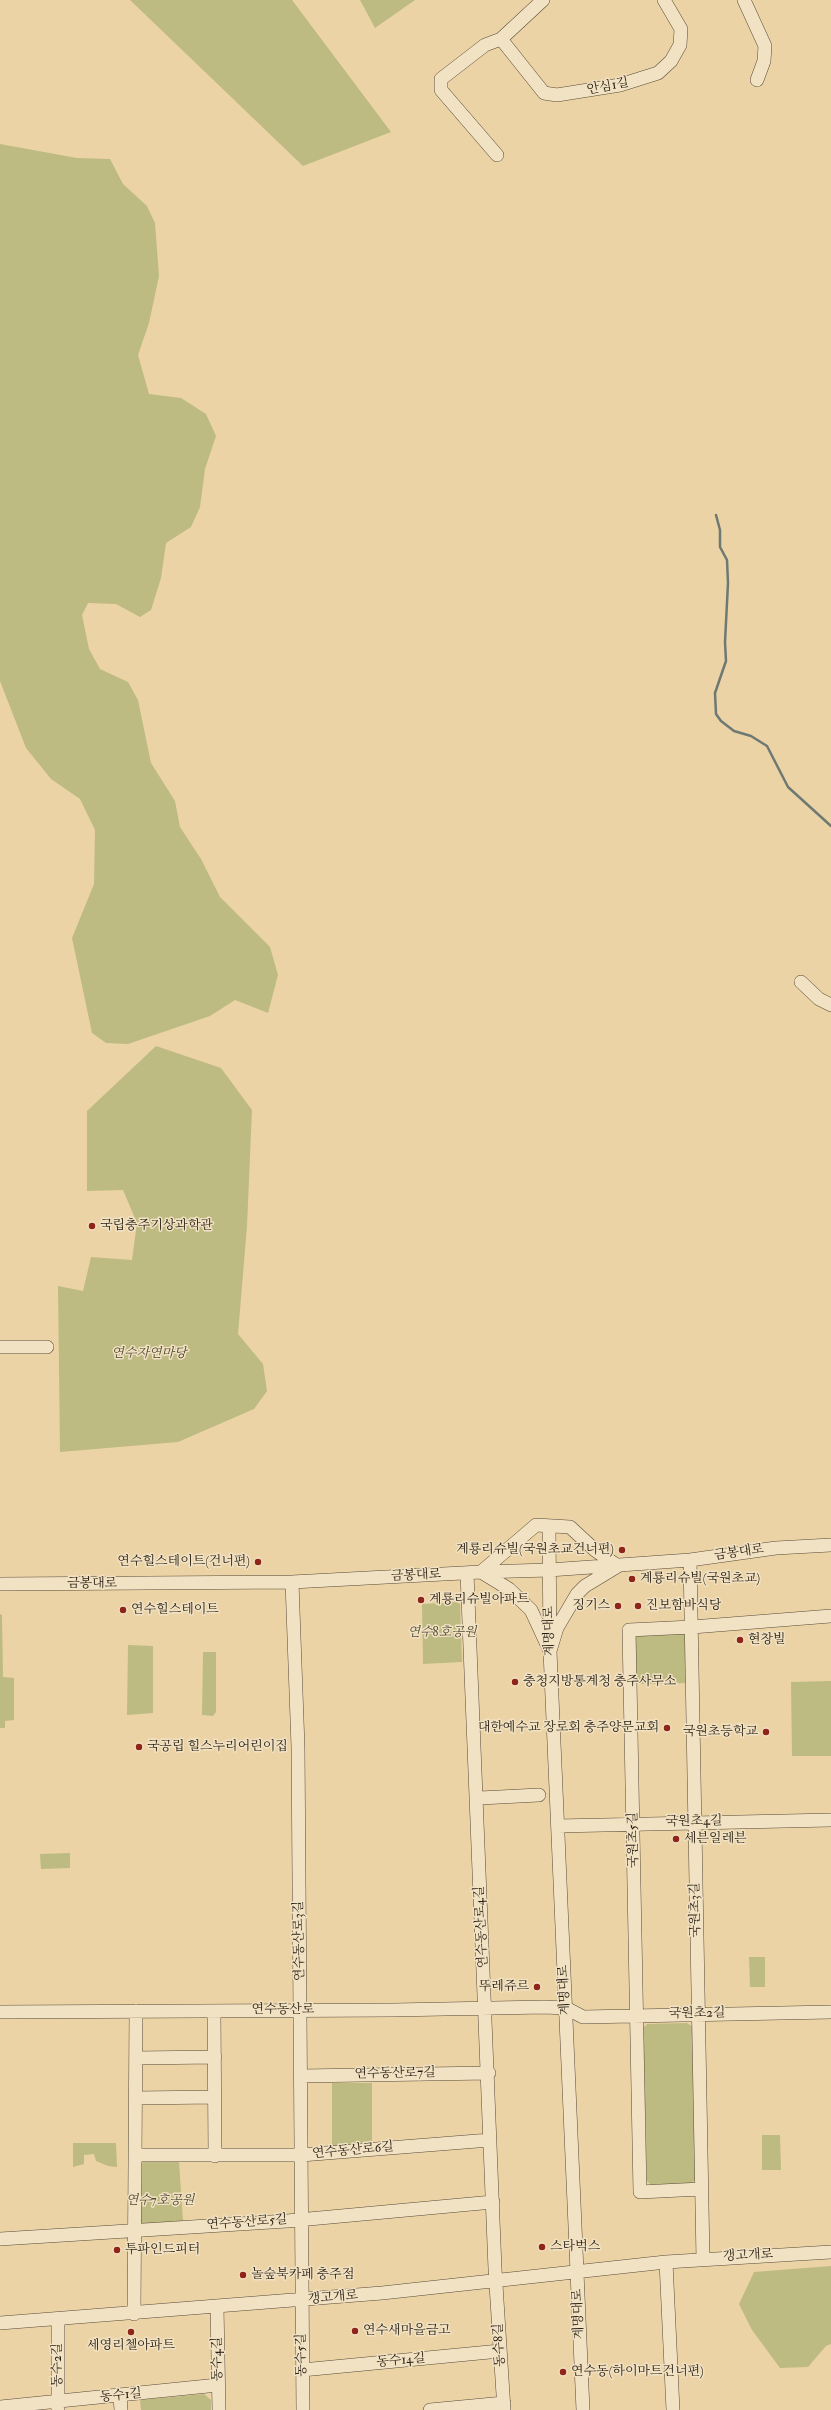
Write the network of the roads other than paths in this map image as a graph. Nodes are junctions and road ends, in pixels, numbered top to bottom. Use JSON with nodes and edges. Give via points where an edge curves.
{"nodes":[{"id":1,"x":543,"y":0,"type":"edge"},
{"id":2,"x":744,"y":0,"type":"edge"},
{"id":3,"x":666,"y":1,"type":"edge"},
{"id":4,"x":501,"y":39,"type":"junction"},
{"id":5,"x":757,"y":80,"type":"dead end"},
{"id":6,"x":497,"y":155,"type":"dead end"},
{"id":7,"x":800,"y":982,"type":"dead end"},
{"id":8,"x":831,"y":1005,"type":"edge"},
{"id":9,"x":0,"y":1347,"type":"edge"},
{"id":10,"x":47,"y":1347,"type":"dead end"},
{"id":11,"x":550,"y":1526,"type":"junction"},
{"id":12,"x":831,"y":1545,"type":"edge"},
{"id":13,"x":690,"y":1560,"type":"junction"},
{"id":14,"x":618,"y":1566,"type":"junction"},
{"id":15,"x":549,"y":1570,"type":"junction"},
{"id":16,"x":481,"y":1572,"type":"junction"},
{"id":17,"x":467,"y":1573,"type":"junction"},
{"id":18,"x":292,"y":1582,"type":"junction"},
{"id":19,"x":0,"y":1584,"type":"edge"},
{"id":20,"x":831,"y":1616,"type":"edge"},
{"id":21,"x":692,"y":1627,"type":"junction"},
{"id":22,"x":550,"y":1651,"type":"junction"},
{"id":23,"x":539,"y":1795,"type":"dead end"},
{"id":24,"x":480,"y":1798,"type":"dead end"},
{"id":25,"x":831,"y":1820,"type":"edge"},
{"id":26,"x":695,"y":1823,"type":"junction"},
{"id":27,"x":634,"y":1824,"type":"junction"},
{"id":28,"x":558,"y":1826,"type":"junction"},
{"id":29,"x":485,"y":2008,"type":"junction"},
{"id":30,"x":566,"y":2008,"type":"junction"},
{"id":31,"x":301,"y":2010,"type":"junction"},
{"id":32,"x":136,"y":2011,"type":"junction"},
{"id":33,"x":214,"y":2011,"type":"junction"},
{"id":34,"x":0,"y":2012,"type":"edge"},
{"id":35,"x":831,"y":2012,"type":"edge"},
{"id":36,"x":698,"y":2015,"type":"junction"},
{"id":37,"x":638,"y":2016,"type":"junction"},
{"id":38,"x":215,"y":2057,"type":"junction"},
{"id":39,"x":136,"y":2058,"type":"junction"},
{"id":40,"x":489,"y":2072,"type":"junction"},
{"id":41,"x":301,"y":2076,"type":"junction"},
{"id":42,"x":215,"y":2097,"type":"junction"},
{"id":43,"x":136,"y":2098,"type":"junction"},
{"id":44,"x":490,"y":2140,"type":"junction"},
{"id":45,"x":136,"y":2155,"type":"junction"},
{"id":46,"x":301,"y":2155,"type":"junction"},
{"id":47,"x":215,"y":2156,"type":"junction"},
{"id":48,"x":701,"y":2189,"type":"junction"},
{"id":49,"x":493,"y":2202,"type":"junction"},
{"id":50,"x":300,"y":2220,"type":"junction"},
{"id":51,"x":134,"y":2231,"type":"junction"},
{"id":52,"x":0,"y":2239,"type":"edge"},
{"id":53,"x":831,"y":2252,"type":"edge"},
{"id":54,"x":703,"y":2259,"type":"junction"},
{"id":55,"x":666,"y":2262,"type":"junction"},
{"id":56,"x":577,"y":2270,"type":"junction"},
{"id":57,"x":496,"y":2281,"type":"junction"},
{"id":58,"x":301,"y":2301,"type":"junction"},
{"id":59,"x":217,"y":2307,"type":"junction"},
{"id":60,"x":134,"y":2314,"type":"junction"},
{"id":61,"x":58,"y":2319,"type":"junction"},
{"id":62,"x":0,"y":2323,"type":"edge"},
{"id":63,"x":500,"y":2351,"type":"junction"},
{"id":64,"x":302,"y":2370,"type":"junction"},
{"id":65,"x":218,"y":2385,"type":"junction"},
{"id":66,"x":120,"y":2396,"type":"junction"},
{"id":67,"x":58,"y":2406,"type":"edge"},
{"id":68,"x":504,"y":2406,"type":"edge"},
{"id":69,"x":0,"y":2407,"type":"edge"},
{"id":70,"x":122,"y":2410,"type":"edge"},
{"id":71,"x":219,"y":2410,"type":"edge"},
{"id":72,"x":303,"y":2410,"type":"edge"},
{"id":73,"x":430,"y":2410,"type":"edge"},
{"id":74,"x":583,"y":2410,"type":"edge"},
{"id":75,"x":673,"y":2410,"type":"edge"}],
"edges":[{"from":1,"to":4,"type":"street"},
{"from":2,"to":5,"type":"street","via":[[765,46],[764,61]]},
{"from":3,"to":4,"type":"street","name":"안심1길","via":[[681,29],[680,45],[671,61],[658,73],[620,85],[557,95],[544,93]]},
{"from":4,"to":6,"type":"street","via":[[485,45],[442,79],[441,90]]},
{"from":7,"to":8,"type":"street","via":[[819,999]]},
{"from":9,"to":10,"type":"street"},
{"from":11,"to":14,"type":"street","via":[[570,1527],[596,1552]]},
{"from":11,"to":15,"type":"street","name":"계명대로"},
{"from":11,"to":16,"type":"street","via":[[536,1525]]},
{"from":12,"to":13,"type":"street","name":"금봉대로","via":[[776,1548]]},
{"from":13,"to":14,"type":"street","name":"금봉대로"},
{"from":13,"to":21,"type":"street","name":"국원초3길"},
{"from":14,"to":15,"type":"street","name":"금봉대로"},
{"from":14,"to":22,"type":"street","via":[[585,1586],[577,1594],[557,1628]]},
{"from":15,"to":16,"type":"street","name":"금봉대로"},
{"from":15,"to":22,"type":"street","name":"계명대로"},
{"from":16,"to":17,"type":"street","name":"금봉대로"},
{"from":16,"to":22,"type":"street","via":[[509,1589],[531,1610]]},
{"from":17,"to":18,"type":"street","name":"금봉대로"},
{"from":17,"to":29,"type":"street","name":"연수동산로4길"},
{"from":18,"to":19,"type":"street","name":"금봉대로"},
{"from":18,"to":31,"type":"street","name":"연수동산로3길","via":[[298,1740]]},
{"from":20,"to":21,"type":"street","name":"국원초5길"},
{"from":21,"to":26,"type":"street","name":"국원초3길"},
{"from":21,"to":27,"type":"street","name":"국원초5길","via":[[629,1630]]},
{"from":22,"to":28,"type":"street","name":"계명대로"},
{"from":23,"to":24,"type":"street"},
{"from":25,"to":26,"type":"street","name":"국원초4길"},
{"from":26,"to":27,"type":"street","name":"국원초4길"},
{"from":26,"to":36,"type":"street","name":"국원초3길"},
{"from":27,"to":28,"type":"street","name":"국원초4길"},
{"from":27,"to":37,"type":"street","name":"국원초5길"},
{"from":28,"to":30,"type":"street","name":"계명대로"},
{"from":29,"to":30,"type":"street","name":"연수동산로"},
{"from":29,"to":31,"type":"street","name":"연수동산로"},
{"from":29,"to":40,"type":"street","name":"연수동산로4길"},
{"from":30,"to":37,"type":"street","name":"국원초2길","via":[[583,2017]]},
{"from":30,"to":56,"type":"street","name":"계명대로"},
{"from":31,"to":33,"type":"street","name":"연수동산로"},
{"from":31,"to":41,"type":"street","name":"연수동산로3길"},
{"from":32,"to":33,"type":"street","name":"연수동산로"},
{"from":32,"to":34,"type":"street","name":"연수동산로"},
{"from":32,"to":39,"type":"street"},
{"from":33,"to":38,"type":"street"},
{"from":35,"to":36,"type":"street","name":"국원초2길"},
{"from":36,"to":37,"type":"street","name":"국원초2길"},
{"from":36,"to":48,"type":"street","name":"국원초3길"},
{"from":37,"to":48,"type":"street","name":"국원초5길","via":[[640,2192]]},
{"from":38,"to":39,"type":"street"},
{"from":38,"to":42,"type":"street"},
{"from":39,"to":43,"type":"street"},
{"from":40,"to":41,"type":"street","name":"연수동산로7길"},
{"from":40,"to":44,"type":"street","name":"연수동산로4길"},
{"from":41,"to":46,"type":"street","name":"연수동산로3길"},
{"from":42,"to":43,"type":"street"},
{"from":42,"to":47,"type":"street"},
{"from":43,"to":45,"type":"street"},
{"from":44,"to":46,"type":"street","name":"연수동산로6길"},
{"from":44,"to":49,"type":"street","name":"연수동산로4길"},
{"from":45,"to":47,"type":"street","name":"연수동산로6길"},
{"from":45,"to":51,"type":"street"},
{"from":46,"to":47,"type":"street","name":"연수동산로6길"},
{"from":46,"to":50,"type":"street","name":"연수동산로3길"},
{"from":48,"to":54,"type":"street","name":"국원초3길"},
{"from":49,"to":50,"type":"street","name":"연수동산로5길"},
{"from":49,"to":57,"type":"street","name":"연수동산로4길"},
{"from":50,"to":51,"type":"street","name":"연수동산로5길"},
{"from":50,"to":58,"type":"street","name":"연수동산로3길"},
{"from":51,"to":52,"type":"street","name":"연수동산로5길"},
{"from":51,"to":60,"type":"street"},
{"from":53,"to":54,"type":"street","name":"갱고개로"},
{"from":54,"to":55,"type":"street","name":"갱고개로"},
{"from":55,"to":56,"type":"street","name":"갱고개로"},
{"from":55,"to":75,"type":"street"},
{"from":56,"to":57,"type":"street","name":"갱고개로"},
{"from":56,"to":74,"type":"street","name":"계명대로"},
{"from":57,"to":58,"type":"street","name":"갱고개로"},
{"from":57,"to":63,"type":"street","name":"동수8길"},
{"from":58,"to":59,"type":"street","name":"갱고개로"},
{"from":58,"to":64,"type":"street","name":"동수5길"},
{"from":59,"to":60,"type":"street","name":"갱고개로"},
{"from":59,"to":65,"type":"street","name":"동수4길"},
{"from":60,"to":61,"type":"street","name":"갱고개로"},
{"from":61,"to":62,"type":"street","name":"갱고개로"},
{"from":61,"to":67,"type":"street","name":"동수2길"},
{"from":63,"to":64,"type":"street","name":"동수14길"},
{"from":63,"to":68,"type":"street","name":"동수8길"},
{"from":64,"to":72,"type":"street","name":"동수5길"},
{"from":65,"to":66,"type":"street","name":"동수1길"},
{"from":65,"to":71,"type":"street","name":"동수4길"},
{"from":66,"to":67,"type":"street","name":"동수1길"},
{"from":66,"to":70,"type":"street"},
{"from":67,"to":69,"type":"street","name":"동수1길"},
{"from":68,"to":73,"type":"street"}]}
